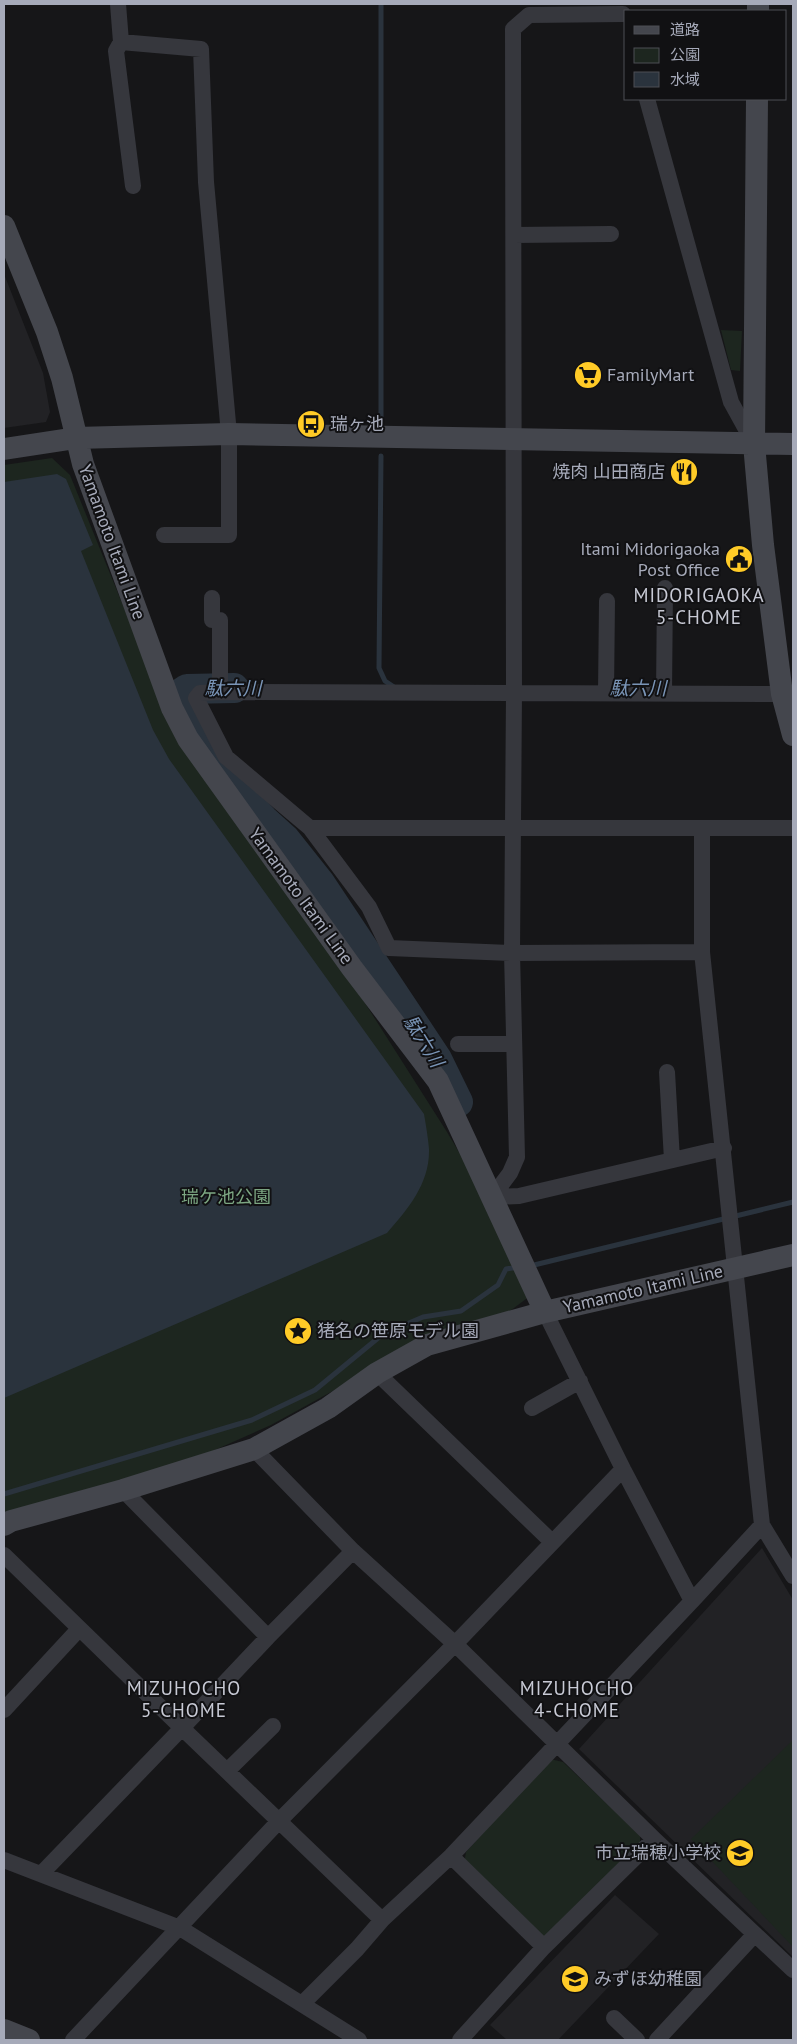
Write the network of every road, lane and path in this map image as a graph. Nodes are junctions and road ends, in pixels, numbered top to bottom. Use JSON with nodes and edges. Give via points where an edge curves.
{"nodes":[{"id":1,"x":118,"y":4,"type":"edge"},
{"id":2,"x":623,"y":14,"type":"edge"},
{"id":3,"x":120,"y":42,"type":"junction"},
{"id":4,"x":647,"y":100,"type":"edge"},
{"id":5,"x":757,"y":100,"type":"edge"},
{"id":6,"x":133,"y":186,"type":"dead end"},
{"id":7,"x":4,"y":226,"type":"edge"},
{"id":8,"x":612,"y":234,"type":"dead end"},
{"id":9,"x":514,"y":235,"type":"junction"},
{"id":10,"x":229,"y":434,"type":"junction"},
{"id":11,"x":76,"y":438,"type":"junction"},
{"id":12,"x":514,"y":440,"type":"junction"},
{"id":13,"x":754,"y":444,"type":"junction"},
{"id":14,"x":793,"y":444,"type":"edge"},
{"id":15,"x":4,"y":449,"type":"edge"},
{"id":16,"x":164,"y":535,"type":"dead end"},
{"id":17,"x":665,"y":588,"type":"dead end"},
{"id":18,"x":212,"y":598,"type":"dead end"},
{"id":19,"x":607,"y":601,"type":"dead end"},
{"id":20,"x":664,"y":688,"type":"junction"},
{"id":21,"x":220,"y":689,"type":"junction"},
{"id":22,"x":514,"y":689,"type":"junction"},
{"id":23,"x":786,"y":690,"type":"edge"},
{"id":24,"x":606,"y":693,"type":"junction"},
{"id":25,"x":793,"y":736,"type":"edge"},
{"id":26,"x":310,"y":828,"type":"junction"},
{"id":27,"x":793,"y":828,"type":"edge"},
{"id":28,"x":513,"y":829,"type":"junction"},
{"id":29,"x":702,"y":829,"type":"junction"},
{"id":30,"x":702,"y":952,"type":"junction"},
{"id":31,"x":512,"y":953,"type":"junction"},
{"id":32,"x":458,"y":1044,"type":"dead end"},
{"id":33,"x":514,"y":1044,"type":"junction"},
{"id":34,"x":667,"y":1072,"type":"dead end"},
{"id":35,"x":724,"y":1148,"type":"junction"},
{"id":36,"x":672,"y":1160,"type":"junction"},
{"id":37,"x":492,"y":1197,"type":"junction"},
{"id":38,"x":793,"y":1255,"type":"edge"},
{"id":39,"x":736,"y":1268,"type":"junction"},
{"id":40,"x":545,"y":1312,"type":"junction"},
{"id":41,"x":377,"y":1373,"type":"junction"},
{"id":42,"x":580,"y":1381,"type":"junction"},
{"id":43,"x":532,"y":1408,"type":"dead end"},
{"id":44,"x":254,"y":1449,"type":"junction"},
{"id":45,"x":623,"y":1469,"type":"junction"},
{"id":46,"x":123,"y":1490,"type":"junction"},
{"id":47,"x":4,"y":1525,"type":"edge"},
{"id":48,"x":762,"y":1525,"type":"junction"},
{"id":49,"x":552,"y":1542,"type":"junction"},
{"id":50,"x":353,"y":1551,"type":"junction"},
{"id":51,"x":4,"y":1555,"type":"edge"},
{"id":52,"x":793,"y":1576,"type":"edge"},
{"id":53,"x":692,"y":1601,"type":"junction"},
{"id":54,"x":79,"y":1629,"type":"junction"},
{"id":55,"x":268,"y":1637,"type":"junction"},
{"id":56,"x":455,"y":1644,"type":"junction"},
{"id":57,"x":4,"y":1710,"type":"edge"},
{"id":58,"x":273,"y":1726,"type":"dead end"},
{"id":59,"x":182,"y":1728,"type":"junction"},
{"id":60,"x":558,"y":1743,"type":"junction"},
{"id":61,"x":227,"y":1771,"type":"junction"},
{"id":62,"x":279,"y":1822,"type":"junction"},
{"id":63,"x":654,"y":1839,"type":"junction"},
{"id":64,"x":450,"y":1856,"type":"junction"},
{"id":65,"x":4,"y":1860,"type":"edge"},
{"id":66,"x":41,"y":1874,"type":"junction"},
{"id":67,"x":382,"y":1920,"type":"junction"},
{"id":68,"x":180,"y":1928,"type":"junction"},
{"id":69,"x":755,"y":1934,"type":"junction"},
{"id":70,"x":544,"y":1947,"type":"junction"},
{"id":71,"x":793,"y":1970,"type":"edge"},
{"id":72,"x":302,"y":2004,"type":"junction"},
{"id":73,"x":614,"y":2018,"type":"dead end"},
{"id":74,"x":4,"y":2030,"type":"edge"},
{"id":75,"x":29,"y":2040,"type":"edge"},
{"id":76,"x":73,"y":2040,"type":"edge"},
{"id":77,"x":359,"y":2040,"type":"edge"},
{"id":78,"x":460,"y":2040,"type":"edge"},
{"id":79,"x":637,"y":2040,"type":"edge"},
{"id":80,"x":657,"y":2040,"type":"edge"}],
"edges":[{"from":1,"to":3,"type":"street"},
{"from":2,"to":9,"type":"street","via":[[530,15],[513,29]]},
{"from":3,"to":6,"type":"street","via":[[116,51]]},
{"from":3,"to":10,"type":"street","via":[[201,49],[206,182]]},
{"from":4,"to":13,"type":"street","via":[[731,402]]},
{"from":5,"to":13,"type":"street"},
{"from":7,"to":11,"type":"street","name":"Yamamoto Itami Line","via":[[47,332]]},
{"from":8,"to":9,"type":"street","via":[[590,228]]},
{"from":9,"to":12,"type":"street"},
{"from":10,"to":11,"type":"street"},
{"from":10,"to":12,"type":"street"},
{"from":10,"to":16,"type":"street","via":[[229,535]]},
{"from":11,"to":15,"type":"street"},
{"from":11,"to":37,"type":"street","name":"Yamamoto Itami Line","via":[[169,699],[188,739],[352,968],[438,1081]]},
{"from":12,"to":13,"type":"street"},
{"from":12,"to":22,"type":"street"},
{"from":13,"to":14,"type":"street"},
{"from":13,"to":23,"type":"street","via":[[763,545]]},
{"from":17,"to":20,"type":"street"},
{"from":18,"to":21,"type":"street","via":[[212,620],[220,620]]},
{"from":19,"to":24,"type":"street"},
{"from":20,"to":23,"type":"street"},
{"from":20,"to":24,"type":"street"},
{"from":21,"to":22,"type":"street"},
{"from":21,"to":26,"type":"street","via":[[200,693],[196,698],[226,757]]},
{"from":22,"to":24,"type":"street"},
{"from":22,"to":28,"type":"street"},
{"from":23,"to":25,"type":"street"},
{"from":26,"to":28,"type":"street"},
{"from":26,"to":31,"type":"street","via":[[369,907],[389,948]]},
{"from":27,"to":29,"type":"street"},
{"from":28,"to":29,"type":"street"},
{"from":28,"to":31,"type":"street"},
{"from":29,"to":30,"type":"street"},
{"from":30,"to":31,"type":"street"},
{"from":30,"to":35,"type":"street"},
{"from":31,"to":33,"type":"street"},
{"from":32,"to":33,"type":"street"},
{"from":33,"to":37,"type":"street","via":[[517,1157],[510,1173]]},
{"from":34,"to":36,"type":"street"},
{"from":35,"to":36,"type":"street"},
{"from":35,"to":39,"type":"street"},
{"from":36,"to":37,"type":"street","via":[[519,1196]]},
{"from":37,"to":40,"type":"street","name":"Yamamoto Itami Line"},
{"from":38,"to":39,"type":"street","name":"Yamamoto Itami Line"},
{"from":39,"to":40,"type":"street","name":"Yamamoto Itami Line"},
{"from":39,"to":48,"type":"street"},
{"from":40,"to":41,"type":"street","via":[[427,1345]]},
{"from":40,"to":42,"type":"street"},
{"from":41,"to":44,"type":"street","via":[[328,1408]]},
{"from":41,"to":49,"type":"street"},
{"from":42,"to":43,"type":"street"},
{"from":42,"to":45,"type":"street"},
{"from":44,"to":46,"type":"street"},
{"from":44,"to":50,"type":"street"},
{"from":45,"to":49,"type":"street"},
{"from":45,"to":53,"type":"street"},
{"from":46,"to":47,"type":"street"},
{"from":46,"to":55,"type":"street"},
{"from":48,"to":52,"type":"street"},
{"from":48,"to":53,"type":"street"},
{"from":49,"to":56,"type":"street"},
{"from":50,"to":55,"type":"street"},
{"from":50,"to":56,"type":"street"},
{"from":51,"to":54,"type":"street"},
{"from":53,"to":60,"type":"street"},
{"from":54,"to":57,"type":"street"},
{"from":54,"to":59,"type":"street"},
{"from":55,"to":59,"type":"street"},
{"from":56,"to":60,"type":"street"},
{"from":56,"to":62,"type":"street"},
{"from":58,"to":61,"type":"street"},
{"from":59,"to":61,"type":"street"},
{"from":59,"to":66,"type":"street"},
{"from":60,"to":63,"type":"street"},
{"from":60,"to":64,"type":"street"},
{"from":61,"to":62,"type":"street"},
{"from":62,"to":67,"type":"street"},
{"from":62,"to":68,"type":"street"},
{"from":63,"to":69,"type":"street"},
{"from":63,"to":70,"type":"street"},
{"from":64,"to":67,"type":"street"},
{"from":64,"to":70,"type":"street"},
{"from":65,"to":66,"type":"street"},
{"from":66,"to":68,"type":"street"},
{"from":67,"to":72,"type":"street"},
{"from":68,"to":72,"type":"street"},
{"from":68,"to":76,"type":"street"},
{"from":69,"to":71,"type":"street"},
{"from":69,"to":80,"type":"street"},
{"from":70,"to":78,"type":"street"},
{"from":72,"to":77,"type":"street"},
{"from":73,"to":79,"type":"street"},
{"from":74,"to":75,"type":"street"}]}
